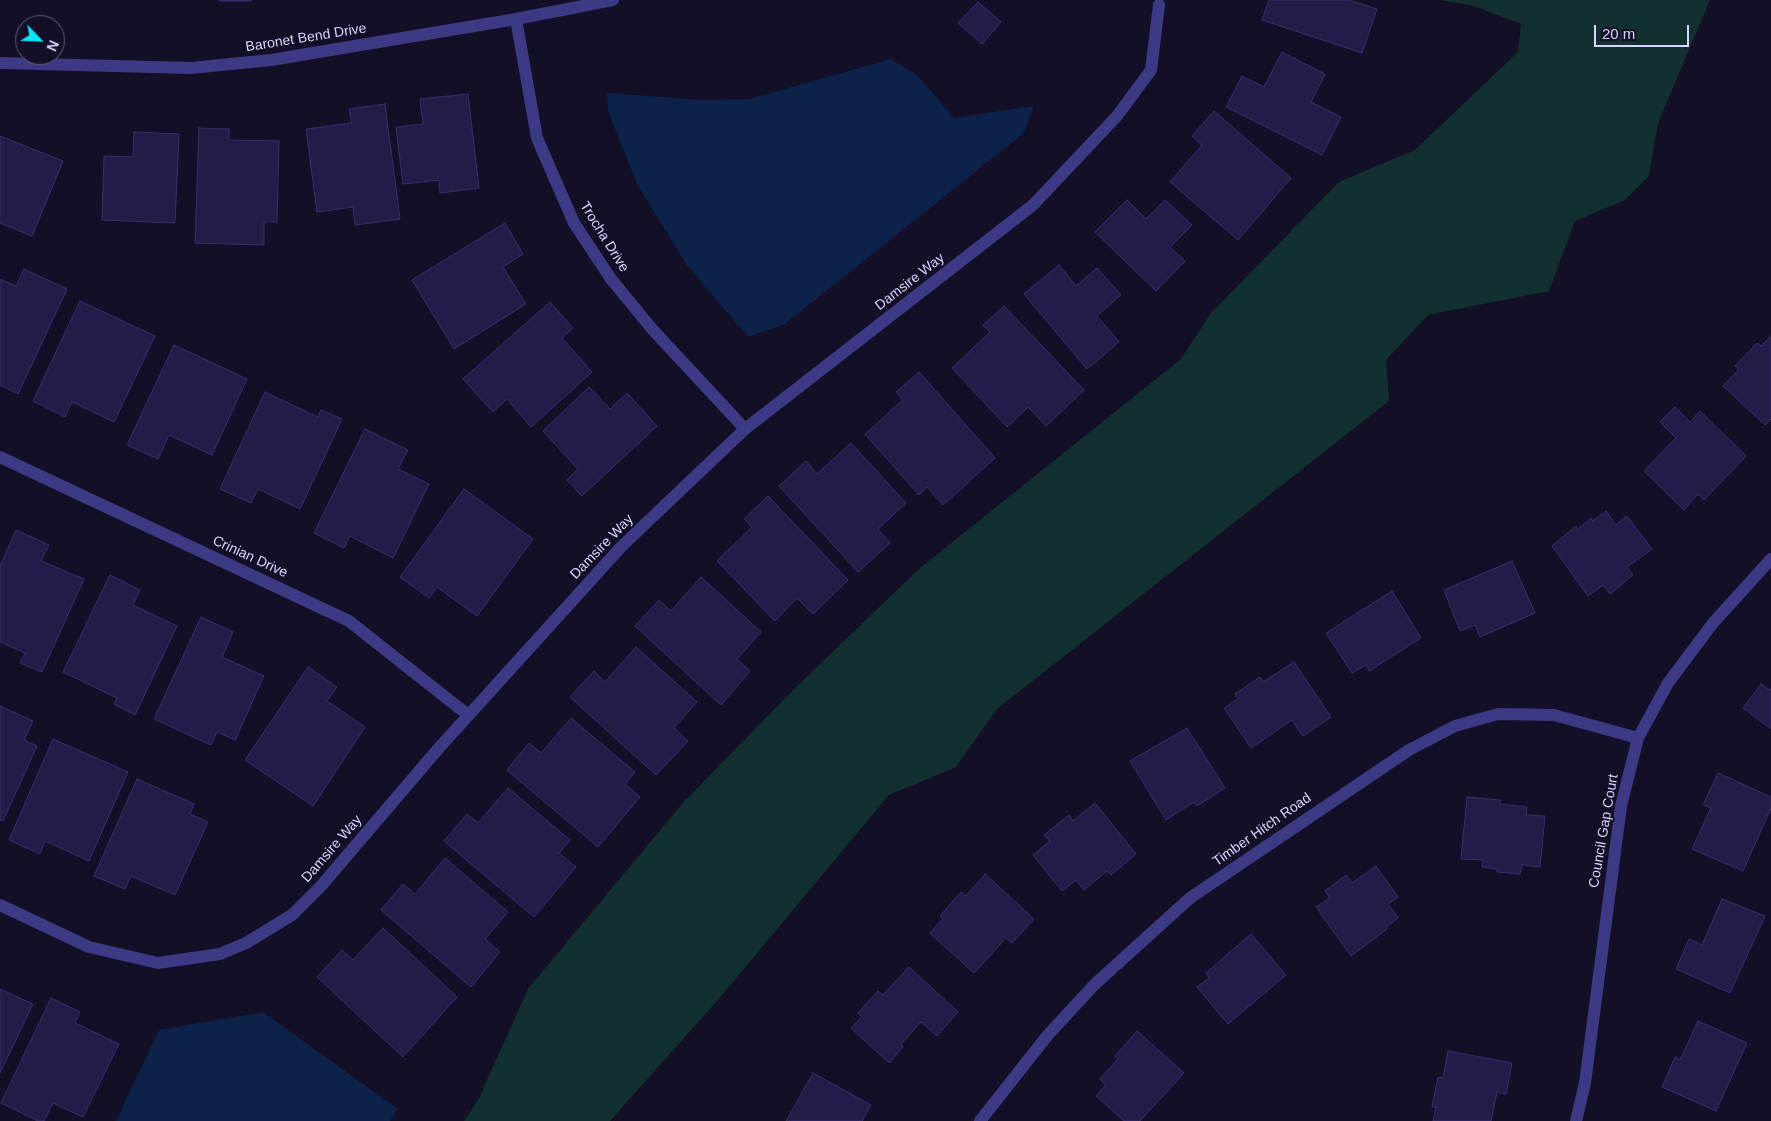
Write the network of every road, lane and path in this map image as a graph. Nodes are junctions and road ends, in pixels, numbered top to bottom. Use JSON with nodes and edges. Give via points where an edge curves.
{"nodes":[{"id":1,"x":613,"y":0,"type":"edge"},
{"id":2,"x":1159,"y":5,"type":"dead end"},
{"id":3,"x":516,"y":19,"type":"junction"},
{"id":4,"x":0,"y":63,"type":"edge"},
{"id":5,"x":745,"y":429,"type":"junction"},
{"id":6,"x":0,"y":457,"type":"edge"},
{"id":7,"x":1771,"y":559,"type":"edge"},
{"id":8,"x":468,"y":715,"type":"junction"},
{"id":9,"x":1638,"y":738,"type":"junction"},
{"id":10,"x":0,"y":906,"type":"edge"},
{"id":11,"x":980,"y":1121,"type":"edge"},
{"id":12,"x":1576,"y":1121,"type":"edge"}],
"edges":[{"from":1,"to":3,"type":"street","name":"Baronet Bend Drive"},
{"from":2,"to":5,"type":"street","name":"Damsire Way","via":[[1151,70],[1117,116],[1033,204]]},
{"from":3,"to":4,"type":"street","name":"Baronet Bend Drive","via":[[271,60],[191,68]]},
{"from":3,"to":5,"type":"street","name":"Trocha Drive","via":[[537,138],[574,223],[611,279],[653,330]]},
{"from":5,"to":8,"type":"street","name":"Damsire Way","via":[[621,547]]},
{"from":6,"to":8,"type":"street","name":"Crinian Drive","via":[[349,621]]},
{"from":7,"to":9,"type":"street","name":"Council Gap Court","via":[[1713,623],[1668,683]]},
{"from":8,"to":10,"type":"street","name":"Damsire Way","via":[[321,886],[292,915],[246,943],[220,954],[158,963],[126,958],[89,947]]},
{"from":9,"to":11,"type":"street","name":"Timber Hitch Road","via":[[1554,715],[1498,714],[1455,726],[1409,750],[1190,898],[1094,985],[1047,1036]]},
{"from":9,"to":12,"type":"street","name":"Council Gap Court","via":[[1621,806],[1584,1083]]}]}
